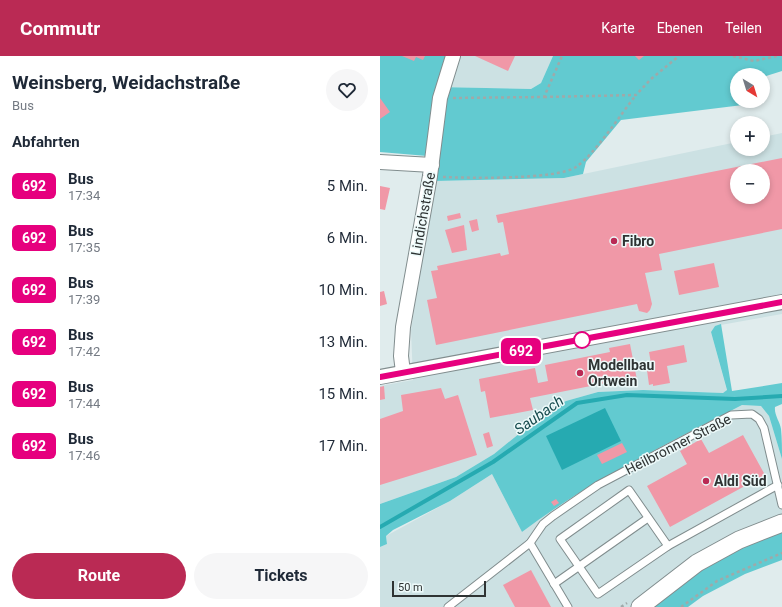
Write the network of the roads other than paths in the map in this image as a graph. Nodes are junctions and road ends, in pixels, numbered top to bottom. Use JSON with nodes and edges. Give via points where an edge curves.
{"nodes":[{"id":1,"x":453,"y":56,"type":"edge"},
{"id":2,"x":380,"y":162,"type":"edge"},
{"id":3,"x":431,"y":171,"type":"junction"},
{"id":4,"x":782,"y":302,"type":"edge"},
{"id":5,"x":403,"y":372,"type":"junction"},
{"id":6,"x":380,"y":377,"type":"edge"},
{"id":7,"x":778,"y":485,"type":"junction"},
{"id":8,"x":782,"y":505,"type":"edge"},
{"id":9,"x":648,"y":518,"type":"junction"},
{"id":10,"x":782,"y":523,"type":"edge"},
{"id":11,"x":530,"y":543,"type":"junction"},
{"id":12,"x":668,"y":546,"type":"junction"},
{"id":13,"x":579,"y":566,"type":"junction"},
{"id":14,"x":554,"y":584,"type":"junction"},
{"id":15,"x":448,"y":607,"type":"edge"},
{"id":16,"x":568,"y":607,"type":"edge"},
{"id":17,"x":640,"y":607,"type":"edge"}],
"edges":[{"from":1,"to":3,"type":"street","name":"Lindichstraße","via":[[440,98]]},
{"from":2,"to":3,"type":"street"},
{"from":3,"to":5,"type":"street","name":"Lindichstraße","via":[[403,326]]},
{"from":4,"to":5,"type":"street"},
{"from":5,"to":6,"type":"street"},
{"from":7,"to":8,"type":"lane","name":"Heilbronner Straße"},
{"from":7,"to":11,"type":"lane","name":"Heilbronner Straße","via":[[764,428],[759,419],[752,414],[731,415],[598,485],[543,524]]},
{"from":7,"to":12,"type":"lane"},
{"from":9,"to":12,"type":"lane"},
{"from":9,"to":13,"type":"lane"},
{"from":9,"to":13,"type":"lane","via":[[629,490],[560,539]]},
{"from":10,"to":17,"type":"street","via":[[739,540],[697,563]]},
{"from":11,"to":14,"type":"lane"},
{"from":11,"to":15,"type":"lane","name":"Heilbronner Straße"},
{"from":12,"to":13,"type":"lane","via":[[598,594]]},
{"from":13,"to":14,"type":"lane"},
{"from":14,"to":16,"type":"lane"}]}
